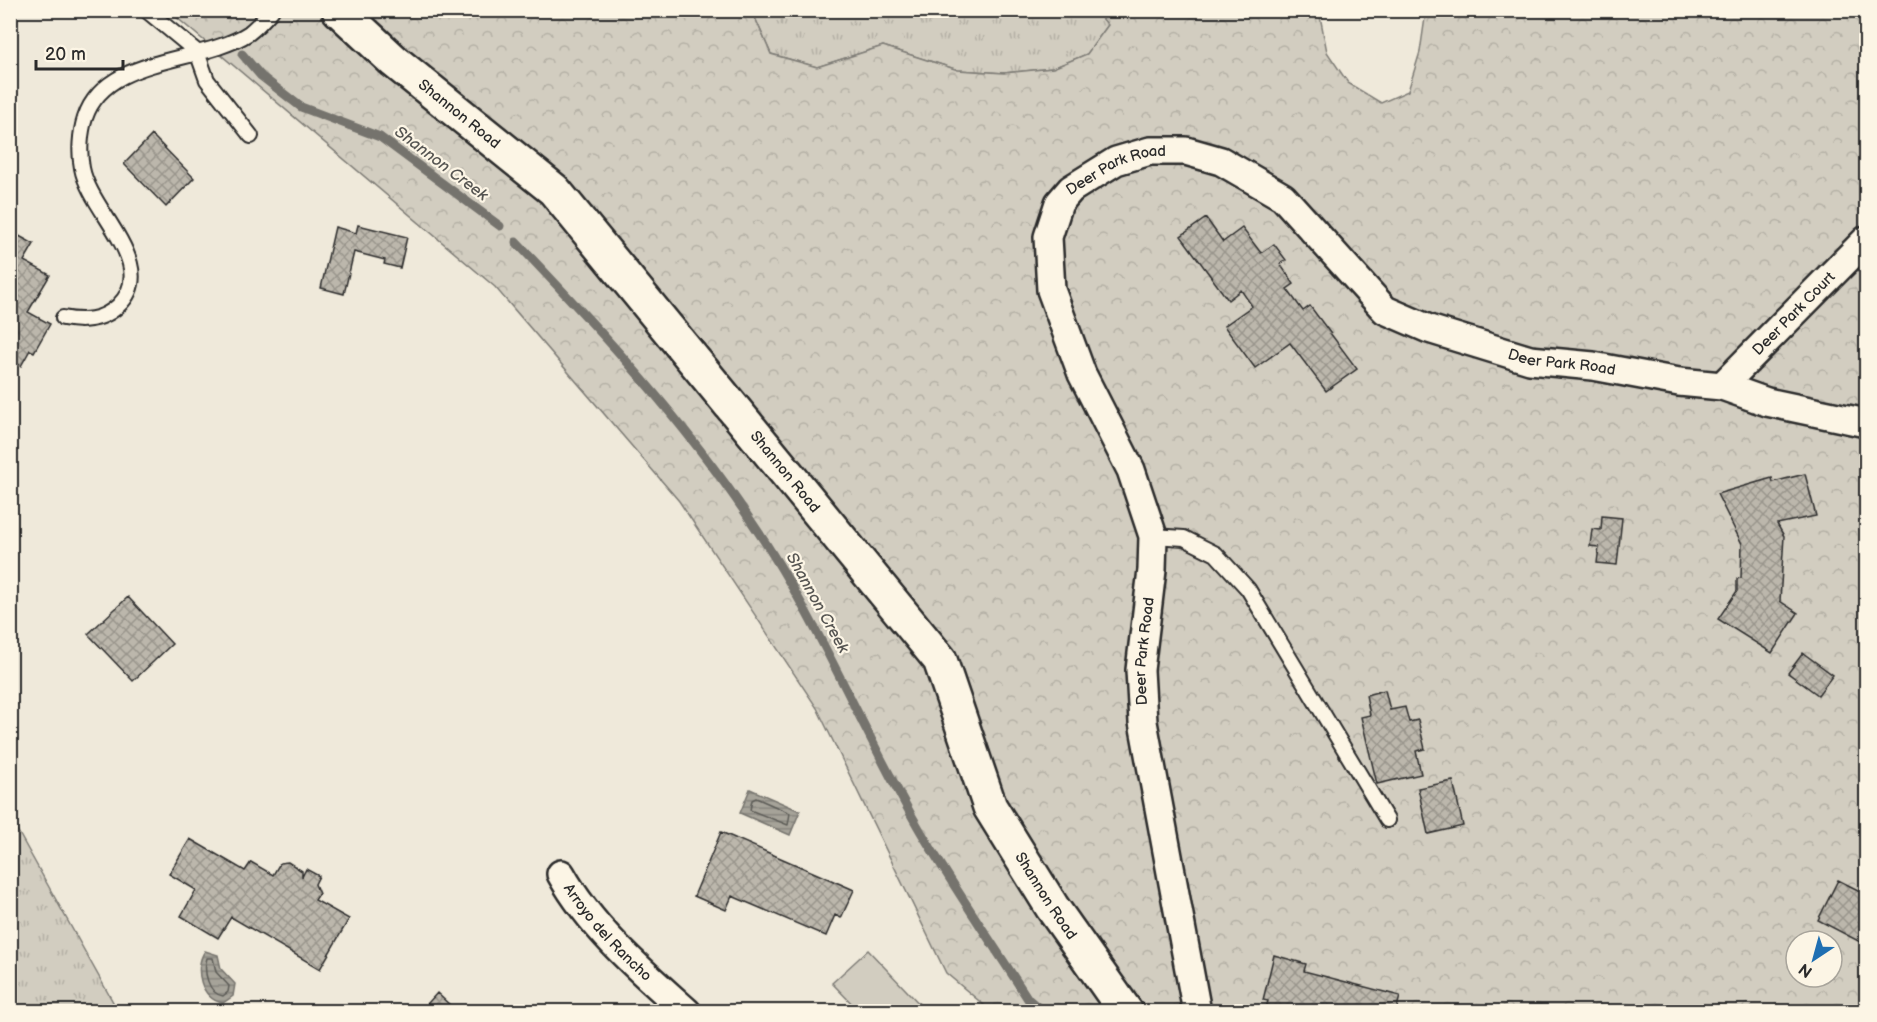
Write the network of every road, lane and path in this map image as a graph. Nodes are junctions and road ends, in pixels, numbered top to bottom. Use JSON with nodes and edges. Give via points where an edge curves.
{"nodes":[{"id":1,"x":146,"y":10,"type":"edge"},
{"id":2,"x":272,"y":10,"type":"edge"},
{"id":3,"x":339,"y":10,"type":"edge"},
{"id":4,"x":197,"y":52,"type":"junction"},
{"id":5,"x":251,"y":136,"type":"dead end"},
{"id":6,"x":1866,"y":240,"type":"edge"},
{"id":7,"x":63,"y":318,"type":"dead end"},
{"id":8,"x":1722,"y":386,"type":"junction"},
{"id":9,"x":1866,"y":423,"type":"edge"},
{"id":10,"x":1153,"y":536,"type":"junction"},
{"id":11,"x":1387,"y":820,"type":"dead end"},
{"id":12,"x":561,"y":874,"type":"dead end"},
{"id":13,"x":687,"y":1011,"type":"edge"},
{"id":14,"x":1125,"y":1011,"type":"edge"},
{"id":15,"x":1197,"y":1011,"type":"edge"}],
"edges":[{"from":1,"to":4,"type":"lane"},
{"from":2,"to":4,"type":"lane","via":[[249,33]]},
{"from":3,"to":14,"type":"street","name":"Shannon Road","via":[[394,62],[554,190],[940,660],[990,807],[1052,907]]},
{"from":4,"to":5,"type":"lane","via":[[207,80]]},
{"from":4,"to":7,"type":"lane","via":[[128,73],[100,90],[93,100],[84,119],[82,169],[92,197],[126,251],[132,285],[128,297],[111,313],[93,320]]},
{"from":6,"to":8,"type":"street","name":"Deer Park Court"},
{"from":8,"to":9,"type":"street","name":"Deer Park Road","via":[[1767,402]]},
{"from":8,"to":10,"type":"street","name":"Deer Park Road","via":[[1530,360],[1429,329],[1385,310],[1283,197],[1221,161],[1186,151],[1150,151],[1116,161],[1071,189],[1059,203],[1048,237],[1051,290],[1082,374],[1131,470]]},
{"from":10,"to":11,"type":"lane","via":[[1184,538],[1216,554],[1242,582]]},
{"from":10,"to":15,"type":"street","name":"Deer Park Road","via":[[1140,670],[1143,722]]},
{"from":12,"to":13,"type":"street","name":"Arroyo del Rancho","via":[[616,946]]}]}
